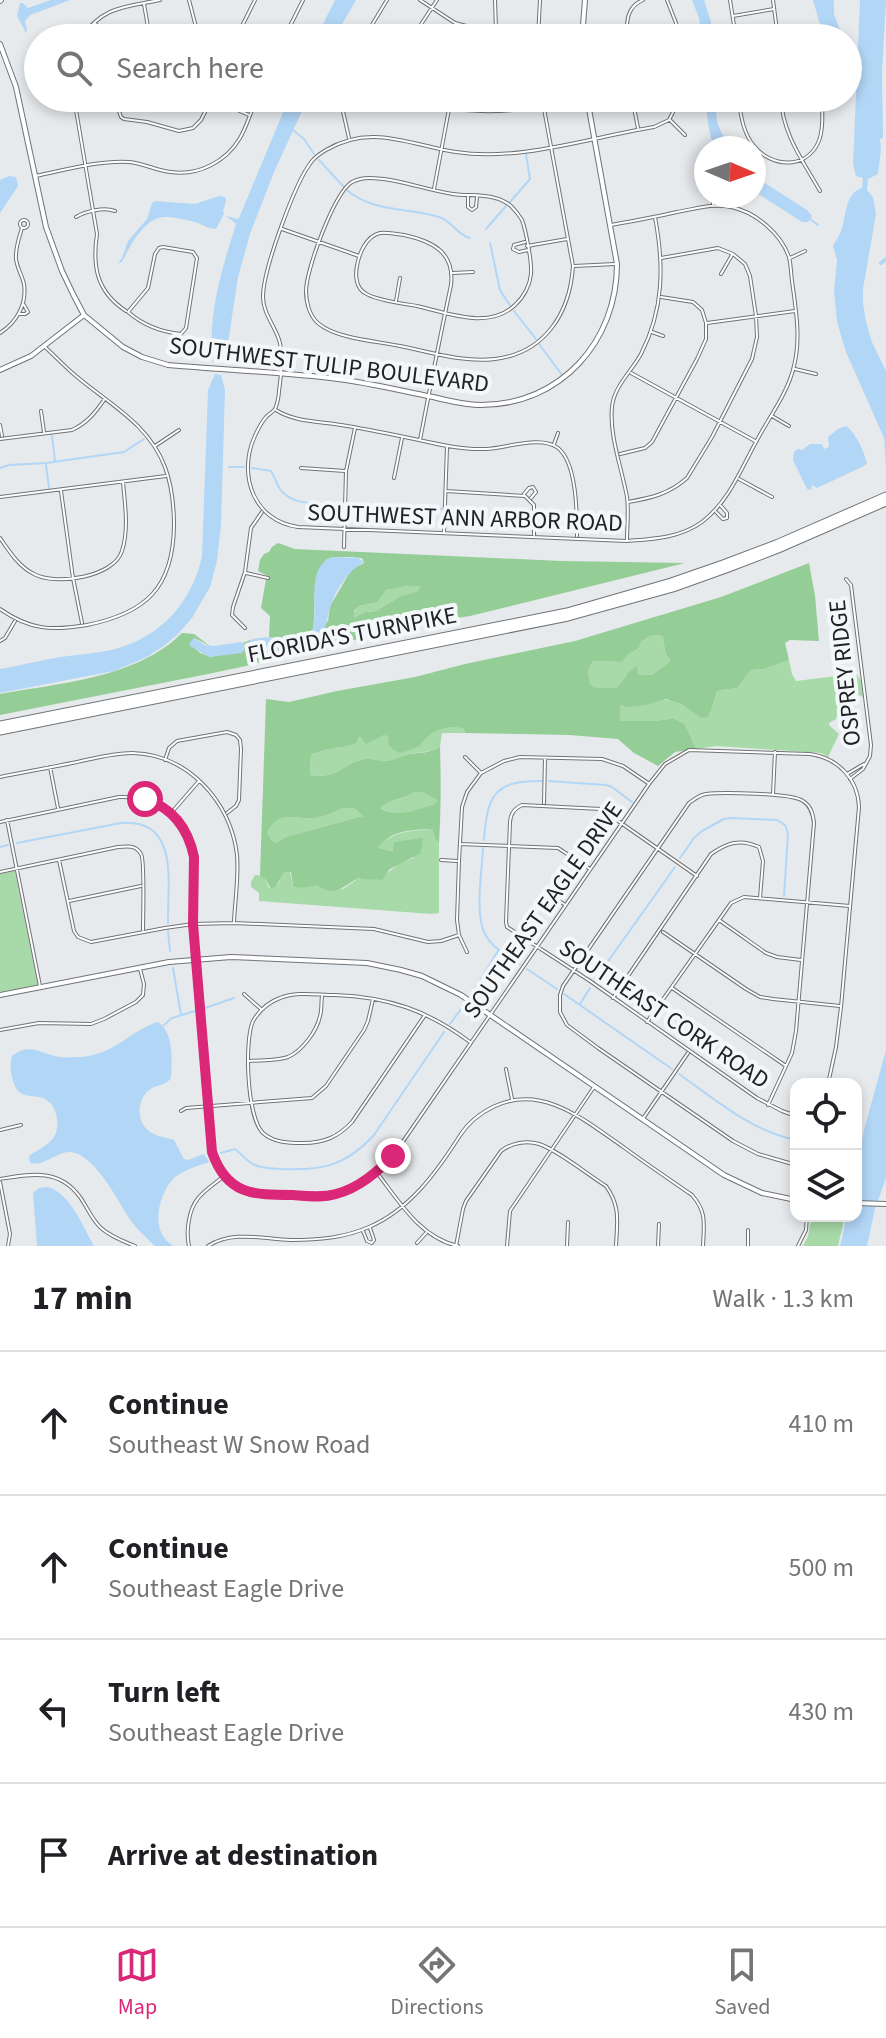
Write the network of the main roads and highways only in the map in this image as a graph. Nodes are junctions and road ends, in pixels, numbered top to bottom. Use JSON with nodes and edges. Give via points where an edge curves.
{"nodes":[{"id":1,"x":886,"y":496,"type":"edge"},
{"id":2,"x":886,"y":502,"type":"edge"},
{"id":3,"x":0,"y":728,"type":"edge"}],
"edges":[{"from":1,"to":3,"type":"highway","name":"FLORIDA'S TURNPIKE","via":[[723,564],[567,612]]},
{"from":2,"to":3,"type":"highway","name":"FLORIDA'S TURNPIKE","via":[[726,569],[568,617]]}]}
